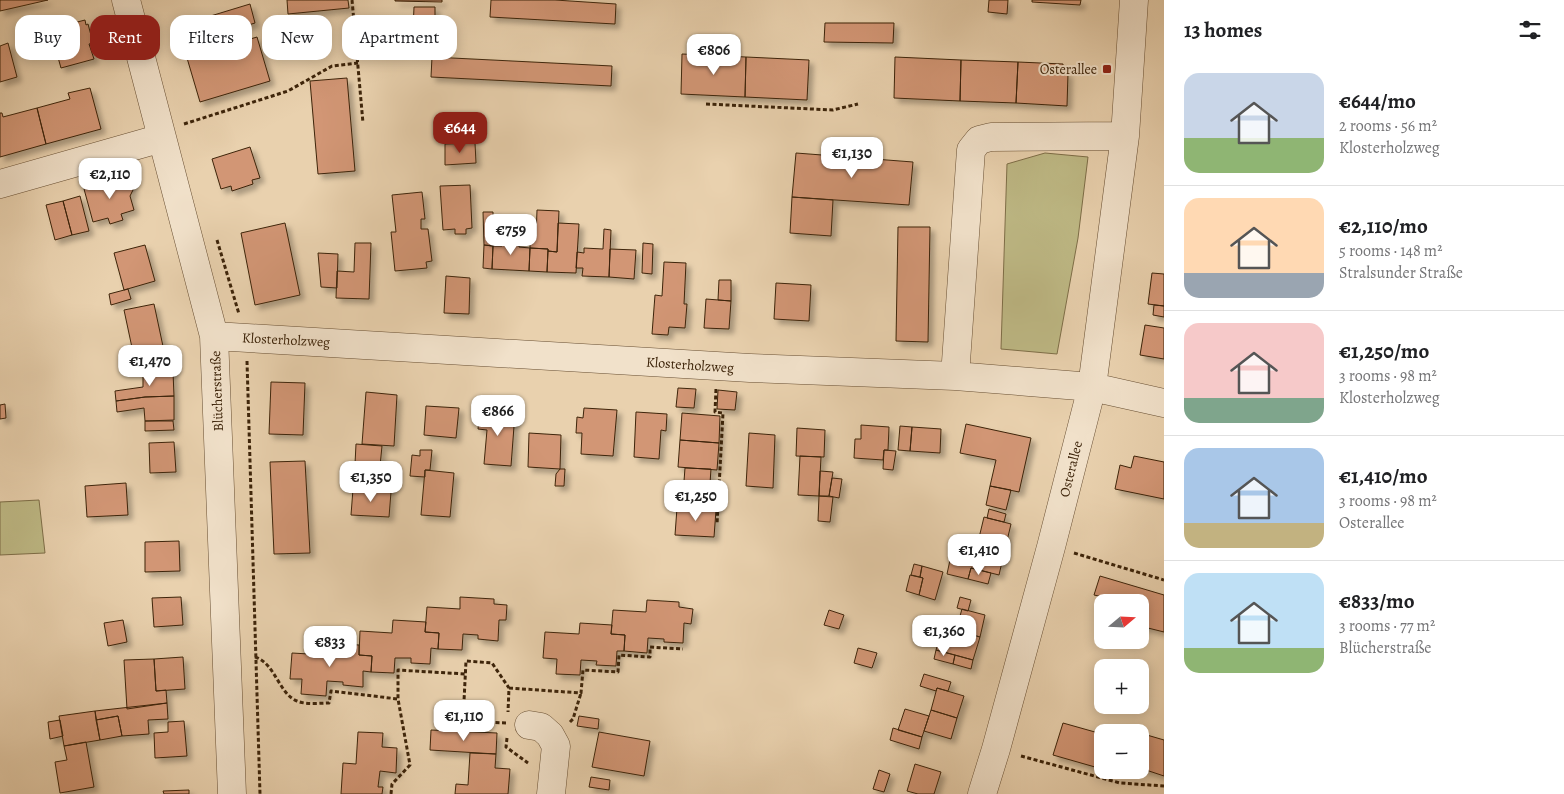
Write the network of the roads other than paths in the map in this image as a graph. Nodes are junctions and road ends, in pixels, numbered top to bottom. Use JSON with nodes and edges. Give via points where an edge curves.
{"nodes":[{"id":1,"x":126,"y":0,"type":"edge"},
{"id":2,"x":1134,"y":0,"type":"edge"},
{"id":3,"x":1125,"y":136,"type":"junction"},
{"id":4,"x":162,"y":138,"type":"junction"},
{"id":5,"x":0,"y":184,"type":"edge"},
{"id":6,"x":214,"y":336,"type":"junction"},
{"id":7,"x":955,"y":376,"type":"junction"},
{"id":8,"x":1092,"y":387,"type":"junction"},
{"id":9,"x":1164,"y":403,"type":"edge"},
{"id":10,"x":529,"y":725,"type":"road end"},
{"id":11,"x":232,"y":794,"type":"edge"},
{"id":12,"x":551,"y":794,"type":"edge"},
{"id":13,"x":982,"y":794,"type":"edge"}],
"edges":[{"from":1,"to":4,"type":"street","name":"Blücherstraße"},
{"from":2,"to":3,"type":"street","name":"Osterallee"},
{"from":3,"to":7,"type":"street","via":[[991,137],[979,140],[971,150]]},
{"from":3,"to":8,"type":"street","name":"Osterallee"},
{"from":4,"to":5,"type":"street"},
{"from":4,"to":6,"type":"street","name":"Blücherstraße"},
{"from":6,"to":7,"type":"street","name":"Klosterholzweg","via":[[717,366]]},
{"from":6,"to":11,"type":"street","name":"Blücherstraße"},
{"from":7,"to":8,"type":"street","name":"Klosterholzweg"},
{"from":8,"to":9,"type":"street","name":"Klosterholzweg"},
{"from":8,"to":13,"type":"street","name":"Osterallee"},
{"from":10,"to":12,"type":"street","via":[[541,727],[556,746]]}]}
